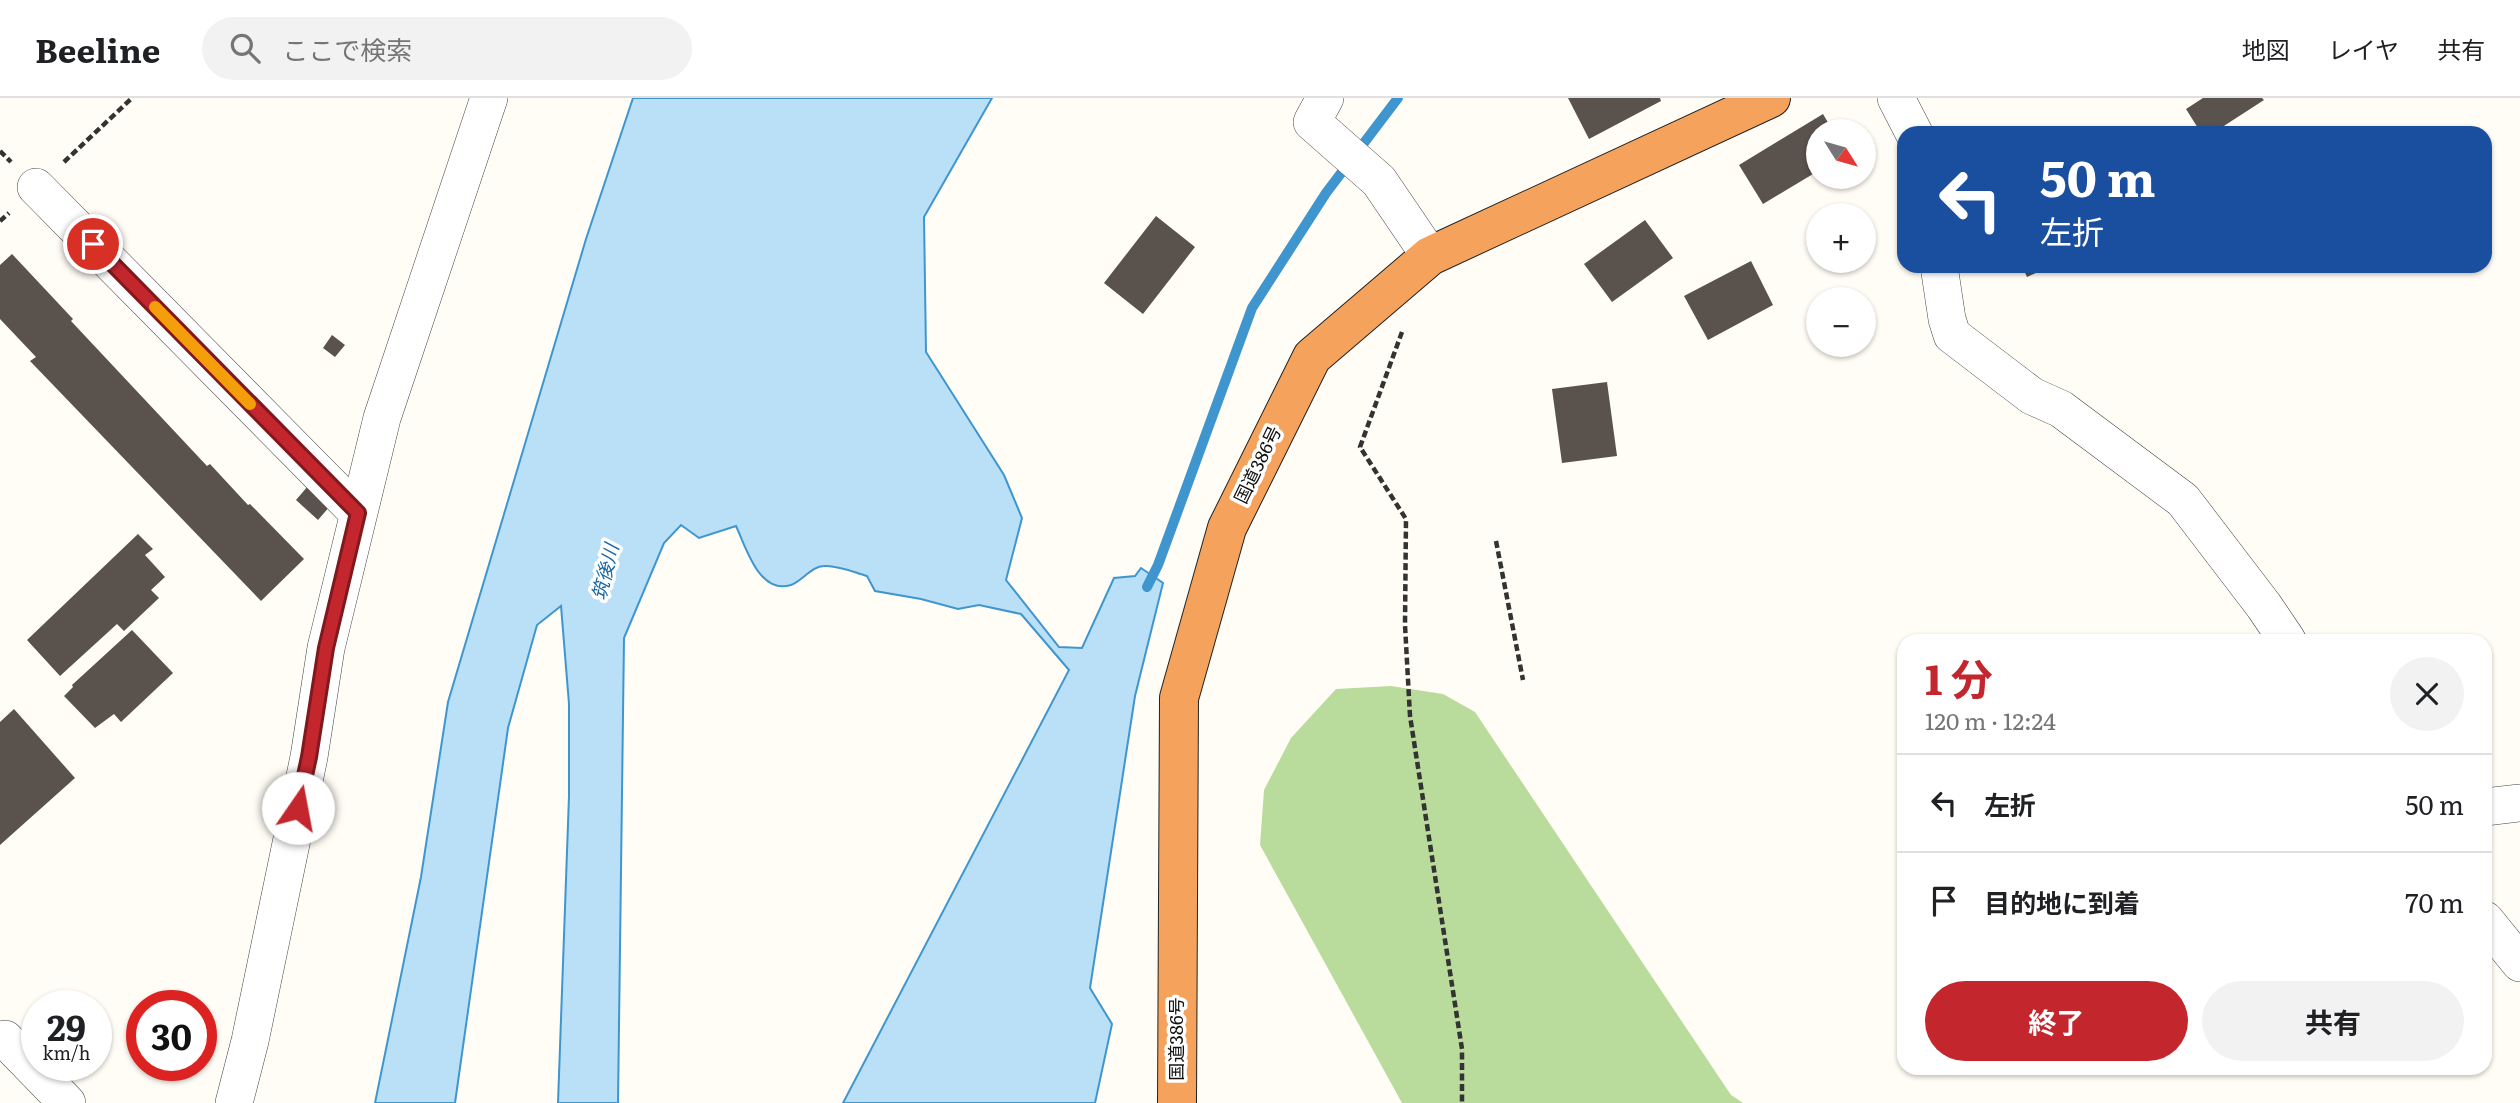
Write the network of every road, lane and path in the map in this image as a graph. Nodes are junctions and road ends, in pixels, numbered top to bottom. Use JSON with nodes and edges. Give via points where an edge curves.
{"nodes":[{"id":1,"x":132,"y":98,"type":"edge"},
{"id":2,"x":489,"y":98,"type":"edge"},
{"id":3,"x":1325,"y":98,"type":"edge"},
{"id":4,"x":1771,"y":98,"type":"edge"},
{"id":5,"x":1896,"y":98,"type":"edge"},
{"id":6,"x":1910,"y":126,"type":"edge"},
{"id":7,"x":36,"y":187,"type":"joint"},
{"id":8,"x":1430,"y":256,"type":"junction"},
{"id":9,"x":1940,"y":273,"type":"edge"},
{"id":10,"x":1406,"y":320,"type":"dead end"},
{"id":11,"x":358,"y":513,"type":"junction"},
{"id":12,"x":1496,"y":541,"type":"dead end"},
{"id":13,"x":2283,"y":634,"type":"edge"},
{"id":14,"x":1523,"y":680,"type":"dead end"},
{"id":15,"x":2520,"y":803,"type":"edge"},
{"id":16,"x":2492,"y":806,"type":"edge"},
{"id":17,"x":2492,"y":929,"type":"edge"},
{"id":18,"x":2520,"y":963,"type":"edge"},
{"id":19,"x":5,"y":1039,"type":"dead end"},
{"id":20,"x":67,"y":1103,"type":"edge"},
{"id":21,"x":234,"y":1103,"type":"edge"},
{"id":22,"x":1177,"y":1103,"type":"edge"},
{"id":23,"x":1462,"y":1103,"type":"edge"}],
"edges":[{"from":1,"to":7,"type":"path"},
{"from":2,"to":11,"type":"street","via":[[382,418]]},
{"from":3,"to":8,"type":"street","via":[[1312,122],[1379,181]]},
{"from":4,"to":8,"type":"highway","name":"国道386号"},
{"from":5,"to":6,"type":"street"},
{"from":7,"to":11,"type":"street"},
{"from":8,"to":22,"type":"highway","name":"国道386号","via":[[1312,358],[1227,528],[1179,698]]},
{"from":9,"to":13,"type":"street","via":[[1952,335],[2183,500]]},
{"from":10,"to":23,"type":"path","via":[[1360,447],[1406,519],[1410,716],[1462,1049]]},
{"from":11,"to":21,"type":"street","via":[[326,648],[309,757]]},
{"from":12,"to":14,"type":"path"},
{"from":15,"to":16,"type":"street"},
{"from":17,"to":18,"type":"street"},
{"from":19,"to":20,"type":"street"}]}
